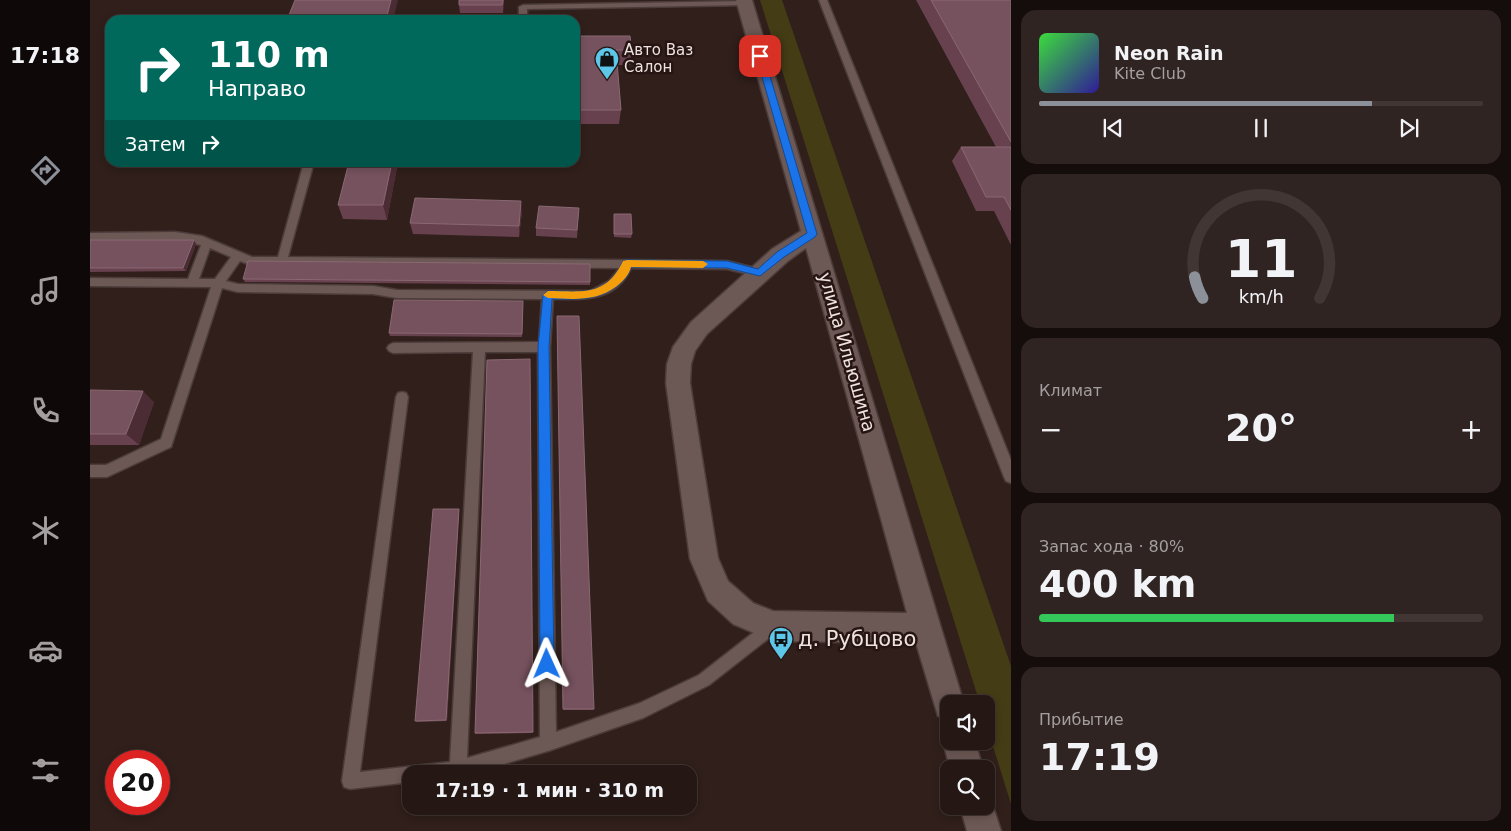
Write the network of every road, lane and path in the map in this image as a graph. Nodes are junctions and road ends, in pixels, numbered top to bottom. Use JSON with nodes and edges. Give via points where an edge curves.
{"nodes":[{"id":1,"x":822,"y":0,"type":"edge"},
{"id":2,"x":744,"y":1,"type":"edge"},
{"id":3,"x":523,"y":15,"type":"edge"},
{"id":4,"x":308,"y":167,"type":"edge"},
{"id":5,"x":812,"y":234,"type":"junction"},
{"id":6,"x":90,"y":237,"type":"edge"},
{"id":7,"x":207,"y":243,"type":"junction"},
{"id":8,"x":238,"y":255,"type":"junction"},
{"id":9,"x":282,"y":261,"type":"junction"},
{"id":10,"x":627,"y":263,"type":"junction"},
{"id":11,"x":760,"y":273,"type":"junction"},
{"id":12,"x":90,"y":282,"type":"edge"},
{"id":13,"x":192,"y":282,"type":"junction"},
{"id":14,"x":218,"y":283,"type":"junction"},
{"id":15,"x":548,"y":295,"type":"junction"},
{"id":16,"x":479,"y":347,"type":"junction"},
{"id":17,"x":544,"y":347,"type":"junction"},
{"id":18,"x":393,"y":348,"type":"dead end"},
{"id":19,"x":402,"y":398,"type":"dead end"},
{"id":20,"x":90,"y":471,"type":"edge"},
{"id":21,"x":1011,"y":477,"type":"edge"},
{"id":22,"x":773,"y":626,"type":"junction"},
{"id":23,"x":927,"y":628,"type":"junction"},
{"id":24,"x":946,"y":695,"type":"edge"},
{"id":25,"x":548,"y":743,"type":"junction"},
{"id":26,"x":458,"y":765,"type":"edge"},
{"id":27,"x":472,"y":765,"type":"edge"},
{"id":28,"x":402,"y":775,"type":"edge"},
{"id":29,"x":980,"y":815,"type":"edge"},
{"id":30,"x":984,"y":831,"type":"edge"}],
"edges":[{"from":1,"to":21,"type":"lane"},
{"from":2,"to":3,"type":"lane","via":[[523,7]]},
{"from":2,"to":5,"type":"street","name":"улица Ильюшина"},
{"from":4,"to":9,"type":"lane"},
{"from":5,"to":11,"type":"street"},
{"from":5,"to":23,"type":"street","name":"улица Ильюшина"},
{"from":6,"to":7,"type":"lane","via":[[175,236]]},
{"from":7,"to":8,"type":"lane"},
{"from":7,"to":13,"type":"lane"},
{"from":8,"to":9,"type":"lane","via":[[251,261]]},
{"from":8,"to":14,"type":"lane"},
{"from":9,"to":10,"type":"lane"},
{"from":10,"to":11,"type":"lane","via":[[727,265]]},
{"from":10,"to":15,"type":"lane","via":[[620,278],[603,291],[590,295]]},
{"from":11,"to":22,"type":"street","via":[[699,328],[685,347],[679,364],[678,383],[704,558],[718,591],[743,614]]},
{"from":12,"to":13,"type":"lane"},
{"from":13,"to":14,"type":"lane"},
{"from":14,"to":15,"type":"lane","via":[[238,288],[373,290],[397,294]]},
{"from":14,"to":20,"type":"lane","via":[[166,443],[107,471]]},
{"from":15,"to":17,"type":"lane"},
{"from":16,"to":17,"type":"lane"},
{"from":16,"to":18,"type":"lane"},
{"from":16,"to":26,"type":"lane"},
{"from":17,"to":25,"type":"lane"},
{"from":19,"to":28,"type":"lane","via":[[350,781]]},
{"from":22,"to":23,"type":"street"},
{"from":22,"to":25,"type":"lane","via":[[704,680],[643,710]]},
{"from":23,"to":24,"type":"street","name":"улица Ильюшина"},
{"from":25,"to":27,"type":"lane"},
{"from":29,"to":30,"type":"street"}]}
